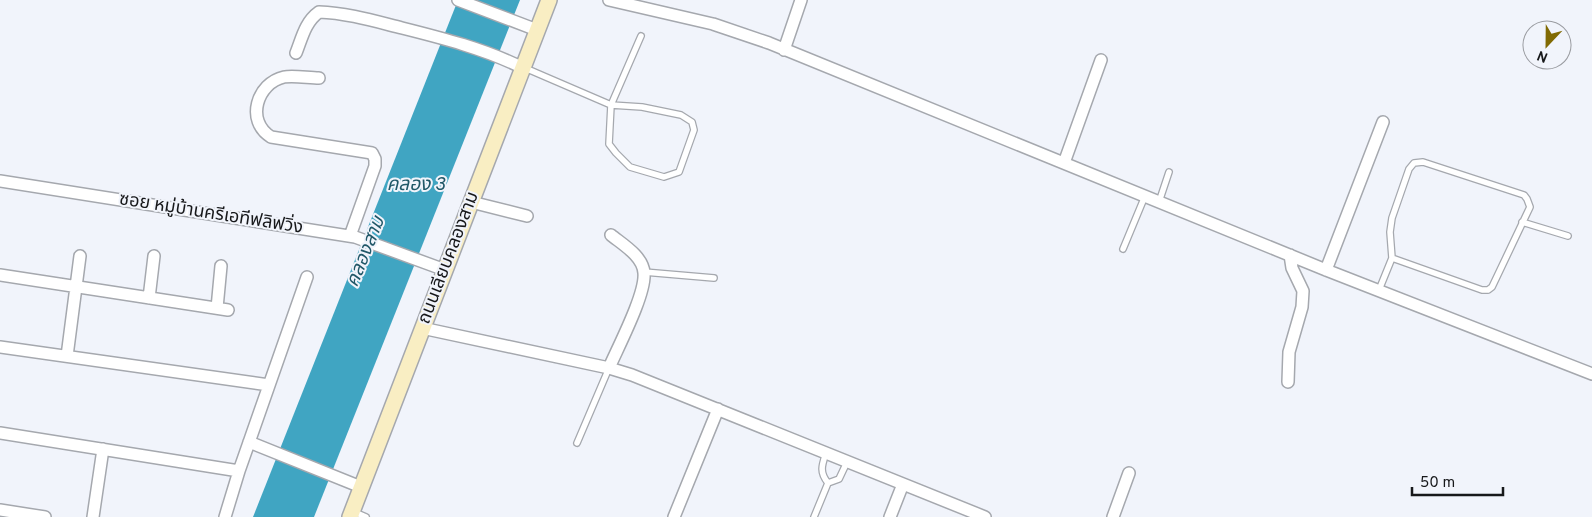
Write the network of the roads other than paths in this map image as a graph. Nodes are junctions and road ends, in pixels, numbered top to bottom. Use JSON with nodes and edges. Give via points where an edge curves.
{"nodes":[{"id":1,"x":458,"y":0,"type":"edge"},
{"id":2,"x":549,"y":0,"type":"edge"},
{"id":3,"x":609,"y":0,"type":"edge"},
{"id":4,"x":801,"y":0,"type":"edge"},
{"id":5,"x":537,"y":30,"type":"junction"},
{"id":6,"x":641,"y":36,"type":"dead end"},
{"id":7,"x":784,"y":50,"type":"junction"},
{"id":8,"x":296,"y":53,"type":"dead end"},
{"id":9,"x":1101,"y":60,"type":"dead end"},
{"id":10,"x":523,"y":68,"type":"junction"},
{"id":11,"x":319,"y":78,"type":"dead end"},
{"id":12,"x":611,"y":104,"type":"junction"},
{"id":13,"x":1383,"y":122,"type":"dead end"},
{"id":14,"x":1064,"y":163,"type":"junction"},
{"id":15,"x":1169,"y":172,"type":"dead end"},
{"id":16,"x":0,"y":181,"type":"edge"},
{"id":17,"x":1144,"y":196,"type":"junction"},
{"id":18,"x":471,"y":202,"type":"junction"},
{"id":19,"x":1159,"y":202,"type":"junction"},
{"id":20,"x":527,"y":216,"type":"dead end"},
{"id":21,"x":1522,"y":222,"type":"junction"},
{"id":22,"x":611,"y":235,"type":"dead end"},
{"id":23,"x":352,"y":236,"type":"junction"},
{"id":24,"x":1568,"y":236,"type":"dead end"},
{"id":25,"x":1123,"y":249,"type":"dead end"},
{"id":26,"x":1290,"y":255,"type":"junction"},
{"id":27,"x":80,"y":256,"type":"dead end"},
{"id":28,"x":154,"y":256,"type":"dead end"},
{"id":29,"x":1392,"y":258,"type":"junction"},
{"id":30,"x":221,"y":266,"type":"dead end"},
{"id":31,"x":445,"y":270,"type":"junction"},
{"id":32,"x":1326,"y":270,"type":"junction"},
{"id":33,"x":644,"y":272,"type":"junction"},
{"id":34,"x":0,"y":275,"type":"edge"},
{"id":35,"x":307,"y":277,"type":"dead end"},
{"id":36,"x":714,"y":278,"type":"dead end"},
{"id":37,"x":75,"y":287,"type":"junction"},
{"id":38,"x":1379,"y":290,"type":"junction"},
{"id":39,"x":149,"y":298,"type":"junction"},
{"id":40,"x":422,"y":328,"type":"junction"},
{"id":41,"x":0,"y":346,"type":"edge"},
{"id":42,"x":66,"y":356,"type":"junction"},
{"id":43,"x":608,"y":368,"type":"junction"},
{"id":44,"x":1592,"y":374,"type":"edge"},
{"id":45,"x":1288,"y":382,"type":"dead end"},
{"id":46,"x":269,"y":385,"type":"junction"},
{"id":47,"x":718,"y":410,"type":"junction"},
{"id":48,"x":0,"y":433,"type":"edge"},
{"id":49,"x":249,"y":442,"type":"junction"},
{"id":50,"x":578,"y":443,"type":"dead end"},
{"id":51,"x":103,"y":450,"type":"junction"},
{"id":52,"x":826,"y":453,"type":"junction"},
{"id":53,"x":847,"y":462,"type":"junction"},
{"id":54,"x":239,"y":471,"type":"junction"},
{"id":55,"x":1129,"y":472,"type":"dead end"},
{"id":56,"x":828,"y":483,"type":"junction"},
{"id":57,"x":903,"y":484,"type":"junction"},
{"id":58,"x":361,"y":487,"type":"junction"},
{"id":59,"x":0,"y":510,"type":"edge"},
{"id":60,"x":356,"y":515,"type":"edge"},
{"id":61,"x":45,"y":517,"type":"edge"},
{"id":62,"x":93,"y":517,"type":"edge"},
{"id":63,"x":225,"y":517,"type":"edge"},
{"id":64,"x":674,"y":517,"type":"edge"},
{"id":65,"x":814,"y":517,"type":"edge"},
{"id":66,"x":890,"y":517,"type":"edge"},
{"id":67,"x":985,"y":517,"type":"edge"},
{"id":68,"x":1113,"y":517,"type":"edge"}],
"edges":[{"from":1,"to":5,"type":"street"},
{"from":2,"to":5,"type":"main road","name":"ถนนเลียบคลองสาม"},
{"from":3,"to":7,"type":"street","via":[[714,24]]},
{"from":4,"to":7,"type":"street"},
{"from":5,"to":10,"type":"main road","name":"ถนนเลียบคลองสาม"},
{"from":6,"to":12,"type":"lane"},
{"from":7,"to":14,"type":"street"},
{"from":8,"to":10,"type":"street","via":[[312,17],[318,12],[341,13],[430,35],[504,58]]},
{"from":9,"to":14,"type":"street"},
{"from":10,"to":12,"type":"lane"},
{"from":10,"to":18,"type":"main road","name":"ถนนเลียบคลองสาม"},
{"from":11,"to":23,"type":"street","via":[[284,77],[272,84],[260,94],[256,105],[258,124],[271,137],[372,153],[374,166]]},
{"from":12,"to":12,"type":"lane","via":[[642,107],[681,116],[692,122],[694,130],[679,172],[664,177],[630,167],[610,144]]},
{"from":13,"to":32,"type":"street"},
{"from":14,"to":17,"type":"street"},
{"from":15,"to":19,"type":"lane"},
{"from":16,"to":23,"type":"street","name":"ซอย หมู่บ้านครีเอทีฟลิฟวิ่ง"},
{"from":17,"to":19,"type":"street"},
{"from":17,"to":25,"type":"lane"},
{"from":18,"to":20,"type":"street"},
{"from":18,"to":31,"type":"main road","name":"ถนนเลียบคลองสาม"},
{"from":19,"to":26,"type":"street"},
{"from":21,"to":24,"type":"lane"},
{"from":21,"to":29,"type":"lane","via":[[1488,290]]},
{"from":21,"to":29,"type":"lane","via":[[1530,207],[1524,195],[1423,162],[1414,163],[1392,218]]},
{"from":22,"to":33,"type":"street","via":[[640,261]]},
{"from":23,"to":31,"type":"street","name":"ซอย หมู่บ้านครีเอทีฟลิฟวิ่ง"},
{"from":26,"to":32,"type":"street"},
{"from":26,"to":45,"type":"street","via":[[1303,299],[1289,352]]},
{"from":27,"to":37,"type":"street"},
{"from":28,"to":39,"type":"street"},
{"from":29,"to":38,"type":"lane"},
{"from":30,"to":39,"type":"street","via":[[222,309]]},
{"from":31,"to":40,"type":"main road","name":"ถนนเลียบคลองสาม"},
{"from":32,"to":38,"type":"street"},
{"from":33,"to":36,"type":"lane"},
{"from":33,"to":43,"type":"street","via":[[640,297]]},
{"from":34,"to":37,"type":"street"},
{"from":35,"to":46,"type":"street"},
{"from":37,"to":39,"type":"street"},
{"from":37,"to":42,"type":"street"},
{"from":38,"to":44,"type":"street"},
{"from":40,"to":43,"type":"street"},
{"from":40,"to":58,"type":"main road","name":"ถนนเลียบคลองสาม"},
{"from":41,"to":42,"type":"street"},
{"from":42,"to":46,"type":"street"},
{"from":43,"to":47,"type":"street"},
{"from":43,"to":50,"type":"lane"},
{"from":46,"to":49,"type":"street"},
{"from":47,"to":52,"type":"street"},
{"from":47,"to":64,"type":"street"},
{"from":48,"to":51,"type":"street"},
{"from":49,"to":54,"type":"street"},
{"from":49,"to":58,"type":"street"},
{"from":51,"to":54,"type":"street"},
{"from":51,"to":62,"type":"street"},
{"from":52,"to":53,"type":"street"},
{"from":52,"to":56,"type":"lane","via":[[821,471]]},
{"from":53,"to":56,"type":"lane","via":[[839,480]]},
{"from":53,"to":57,"type":"street"},
{"from":54,"to":63,"type":"street"},
{"from":55,"to":68,"type":"street"},
{"from":56,"to":65,"type":"lane"},
{"from":57,"to":66,"type":"street"},
{"from":57,"to":67,"type":"street"},
{"from":58,"to":60,"type":"main road","name":"ถนนเลียบคลองสาม"},
{"from":59,"to":61,"type":"street"}]}
